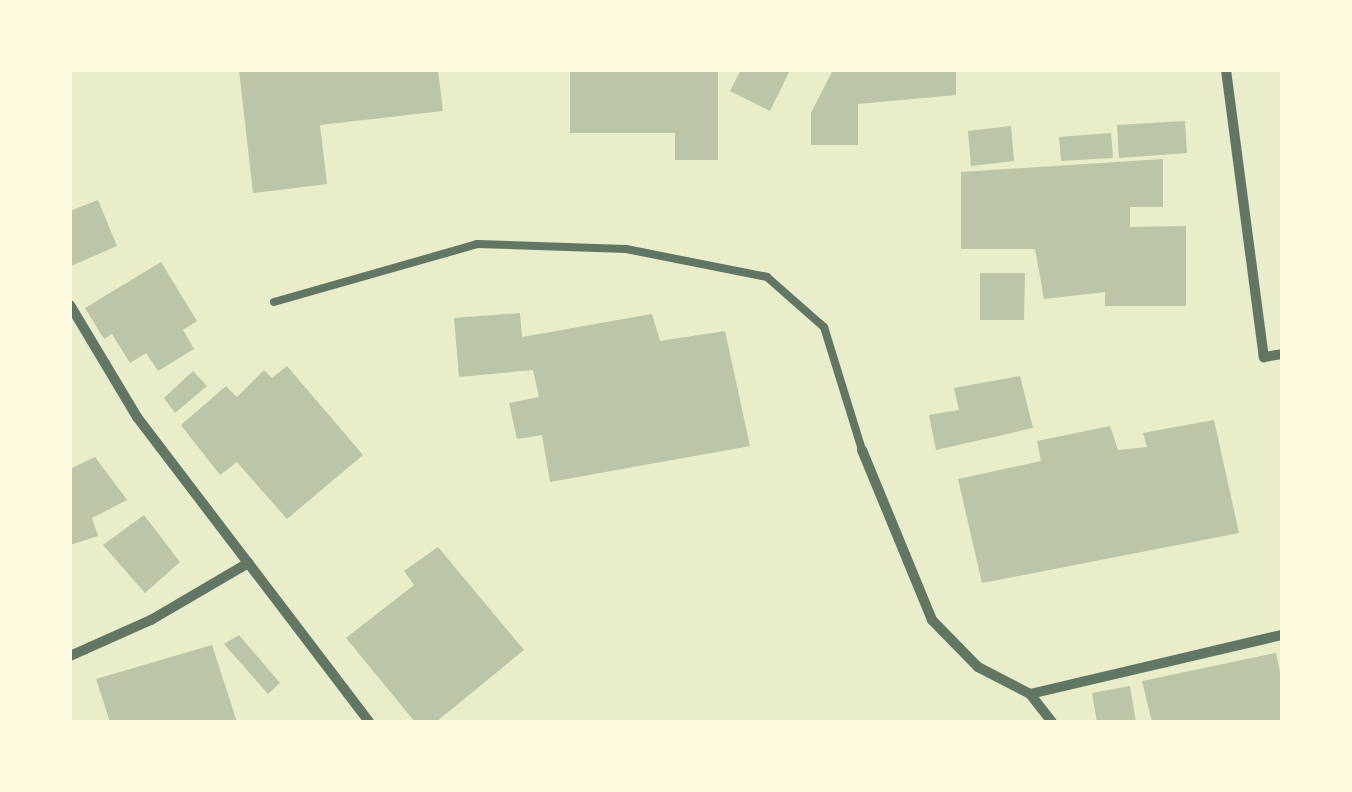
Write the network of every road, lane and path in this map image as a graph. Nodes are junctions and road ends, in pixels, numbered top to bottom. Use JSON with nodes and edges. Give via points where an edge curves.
{"nodes":[{"id":1,"x":1226,"y":70,"type":"edge"},
{"id":2,"x":274,"y":302,"type":"dead end"},
{"id":3,"x":70,"y":305,"type":"edge"},
{"id":4,"x":1282,"y":354,"type":"edge"},
{"id":5,"x":862,"y":450,"type":"joint"},
{"id":6,"x":248,"y":563,"type":"junction"},
{"id":7,"x":1282,"y":635,"type":"edge"},
{"id":8,"x":70,"y":656,"type":"edge"},
{"id":9,"x":1030,"y":694,"type":"junction"},
{"id":10,"x":369,"y":722,"type":"edge"},
{"id":11,"x":1052,"y":722,"type":"edge"}],
"edges":[{"from":1,"to":4,"type":"street","via":[[1264,358]]},
{"from":2,"to":5,"type":"lane","via":[[478,244],[626,250],[767,277],[824,327]]},
{"from":3,"to":6,"type":"street","via":[[137,416]]},
{"from":5,"to":9,"type":"street","via":[[932,620],[978,667]]},
{"from":6,"to":8,"type":"street","via":[[151,620]]},
{"from":6,"to":10,"type":"street"},
{"from":7,"to":9,"type":"street"},
{"from":9,"to":11,"type":"street"}]}
